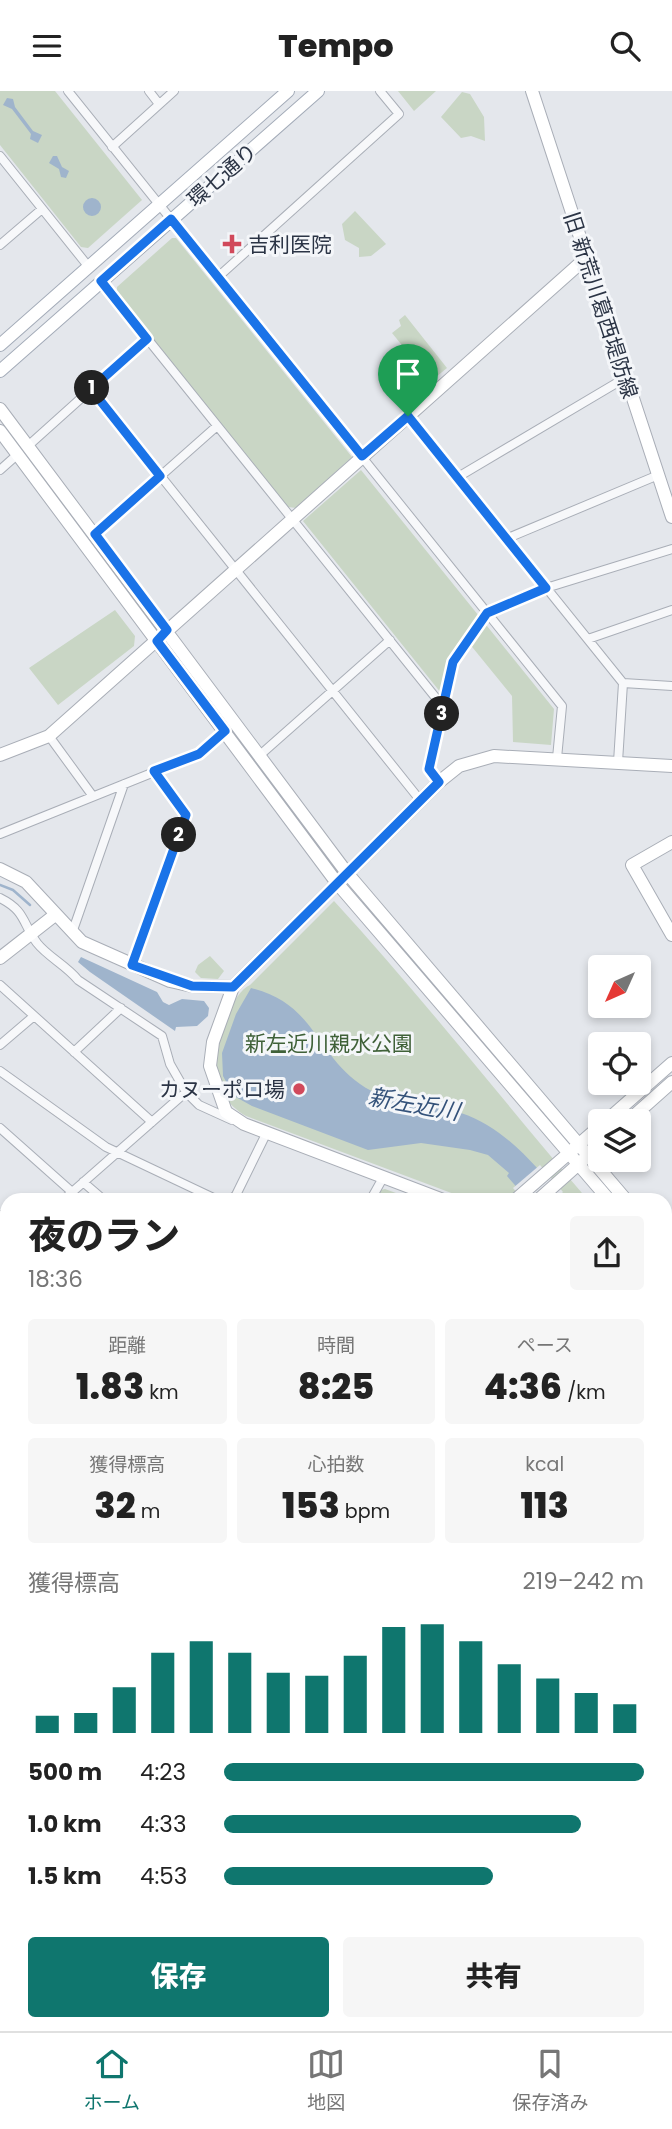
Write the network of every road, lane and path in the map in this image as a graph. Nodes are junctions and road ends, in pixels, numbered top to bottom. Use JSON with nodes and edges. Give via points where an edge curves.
{"nodes":[{"id":1,"x":68,"y":91,"type":"edge"},
{"id":2,"x":149,"y":91,"type":"edge"},
{"id":3,"x":174,"y":91,"type":"edge"},
{"id":4,"x":288,"y":91,"type":"edge"},
{"id":5,"x":318,"y":91,"type":"edge"},
{"id":6,"x":380,"y":91,"type":"edge"},
{"id":7,"x":533,"y":91,"type":"edge"},
{"id":8,"x":159,"y":104,"type":"junction"},
{"id":9,"x":112,"y":147,"type":"junction"},
{"id":10,"x":0,"y":156,"type":"edge"},
{"id":11,"x":158,"y":204,"type":"junction"},
{"id":12,"x":41,"y":209,"type":"junction"},
{"id":13,"x":171,"y":219,"type":"junction"},
{"id":14,"x":0,"y":245,"type":"edge"},
{"id":15,"x":586,"y":258,"type":"junction"},
{"id":16,"x":88,"y":266,"type":"junction"},
{"id":17,"x":218,"y":277,"type":"junction"},
{"id":18,"x":101,"y":281,"type":"junction"},
{"id":19,"x":147,"y":339,"type":"junction"},
{"id":20,"x":0,"y":345,"type":"edge"},
{"id":21,"x":0,"y":370,"type":"edge"},
{"id":22,"x":625,"y":378,"type":"junction"},
{"id":23,"x":91,"y":389,"type":"junction"},
{"id":24,"x":0,"y":409,"type":"edge"},
{"id":25,"x":408,"y":416,"type":"junction"},
{"id":26,"x":217,"y":426,"type":"junction"},
{"id":27,"x":0,"y":431,"type":"edge"},
{"id":28,"x":29,"y":445,"type":"junction"},
{"id":29,"x":18,"y":454,"type":"junction"},
{"id":30,"x":362,"y":456,"type":"junction"},
{"id":31,"x":0,"y":470,"type":"edge"},
{"id":32,"x":160,"y":476,"type":"junction"},
{"id":33,"x":656,"y":476,"type":"junction"},
{"id":34,"x":458,"y":477,"type":"junction"},
{"id":35,"x":672,"y":517,"type":"edge"},
{"id":36,"x":293,"y":519,"type":"junction"},
{"id":37,"x":95,"y":534,"type":"junction"},
{"id":38,"x":508,"y":538,"type":"junction"},
{"id":39,"x":672,"y":549,"type":"edge"},
{"id":40,"x":236,"y":570,"type":"junction"},
{"id":41,"x":546,"y":588,"type":"junction"},
{"id":42,"x":672,"y":610,"type":"edge"},
{"id":43,"x":487,"y":613,"type":"junction"},
{"id":44,"x":167,"y":630,"type":"junction"},
{"id":45,"x":589,"y":639,"type":"junction"},
{"id":46,"x":390,"y":640,"type":"junction"},
{"id":47,"x":157,"y":641,"type":"junction"},
{"id":48,"x":623,"y":683,"type":"junction"},
{"id":49,"x":672,"y":686,"type":"edge"},
{"id":50,"x":334,"y":690,"type":"junction"},
{"id":51,"x":444,"y":708,"type":"junction"},
{"id":52,"x":225,"y":731,"type":"junction"},
{"id":53,"x":49,"y":736,"type":"junction"},
{"id":54,"x":0,"y":755,"type":"edge"},
{"id":55,"x":260,"y":755,"type":"junction"},
{"id":56,"x":557,"y":758,"type":"junction"},
{"id":57,"x":618,"y":762,"type":"junction"},
{"id":58,"x":672,"y":766,"type":"edge"},
{"id":59,"x":154,"y":771,"type":"junction"},
{"id":60,"x":439,"y":782,"type":"junction"},
{"id":61,"x":124,"y":783,"type":"junction"},
{"id":62,"x":92,"y":795,"type":"junction"},
{"id":63,"x":420,"y":800,"type":"junction"},
{"id":64,"x":0,"y":834,"type":"edge"},
{"id":65,"x":672,"y":842,"type":"edge"},
{"id":66,"x":0,"y":869,"type":"edge"},
{"id":67,"x":347,"y":873,"type":"junction"},
{"id":68,"x":337,"y":883,"type":"junction"},
{"id":69,"x":0,"y":898,"type":"edge"},
{"id":70,"x":55,"y":915,"type":"junction"},
{"id":71,"x":33,"y":934,"type":"junction"},
{"id":72,"x":72,"y":934,"type":"junction"},
{"id":73,"x":672,"y":936,"type":"edge"},
{"id":74,"x":0,"y":958,"type":"edge"},
{"id":75,"x":132,"y":965,"type":"junction"},
{"id":76,"x":0,"y":985,"type":"edge"},
{"id":77,"x":233,"y":987,"type":"junction"},
{"id":78,"x":121,"y":1008,"type":"junction"},
{"id":79,"x":34,"y":1016,"type":"junction"},
{"id":80,"x":0,"y":1045,"type":"edge"},
{"id":81,"x":74,"y":1052,"type":"junction"},
{"id":82,"x":672,"y":1063,"type":"edge"},
{"id":83,"x":0,"y":1071,"type":"edge"},
{"id":84,"x":672,"y":1082,"type":"edge"},
{"id":85,"x":186,"y":1092,"type":"junction"},
{"id":86,"x":620,"y":1109,"type":"edge"},
{"id":87,"x":642,"y":1109,"type":"edge"},
{"id":88,"x":152,"y":1122,"type":"junction"},
{"id":89,"x":244,"y":1124,"type":"junction"},
{"id":90,"x":0,"y":1128,"type":"edge"},
{"id":91,"x":267,"y":1132,"type":"junction"},
{"id":92,"x":588,"y":1137,"type":"edge"},
{"id":93,"x":574,"y":1149,"type":"junction"},
{"id":94,"x":118,"y":1151,"type":"junction"},
{"id":95,"x":588,"y":1156,"type":"edge"},
{"id":96,"x":584,"y":1160,"type":"junction"},
{"id":97,"x":384,"y":1176,"type":"junction"},
{"id":98,"x":83,"y":1182,"type":"junction"},
{"id":99,"x":72,"y":1192,"type":"joint"},
{"id":100,"x":96,"y":1193,"type":"edge"},
{"id":101,"x":204,"y":1193,"type":"edge"},
{"id":102,"x":235,"y":1193,"type":"edge"},
{"id":103,"x":374,"y":1193,"type":"edge"},
{"id":104,"x":426,"y":1193,"type":"edge"},
{"id":105,"x":523,"y":1193,"type":"edge"},
{"id":106,"x":546,"y":1193,"type":"edge"},
{"id":107,"x":605,"y":1193,"type":"edge"},
{"id":108,"x":618,"y":1193,"type":"edge"}],
"edges":[{"from":1,"to":9,"type":"street"},
{"from":2,"to":8,"type":"street"},
{"from":3,"to":8,"type":"street"},
{"from":4,"to":11,"type":"street","name":"環七通り"},
{"from":5,"to":13,"type":"street","name":"環七通り"},
{"from":6,"to":17,"type":"street","via":[[399,114]]},
{"from":7,"to":15,"type":"street","name":"旧 新荒川葛西堤防線"},
{"from":8,"to":9,"type":"street"},
{"from":9,"to":11,"type":"street"},
{"from":10,"to":12,"type":"street"},
{"from":11,"to":13,"type":"street"},
{"from":11,"to":16,"type":"street","name":"環七通り"},
{"from":12,"to":14,"type":"street"},
{"from":12,"to":16,"type":"street"},
{"from":13,"to":17,"type":"street"},
{"from":13,"to":18,"type":"street","name":"環七通り"},
{"from":15,"to":22,"type":"street","name":"旧 新荒川葛西堤防線"},
{"from":15,"to":25,"type":"street"},
{"from":16,"to":20,"type":"street","name":"環七通り"},
{"from":17,"to":30,"type":"street"},
{"from":18,"to":19,"type":"street"},
{"from":18,"to":21,"type":"street","name":"環七通り"},
{"from":19,"to":23,"type":"street"},
{"from":19,"to":26,"type":"street"},
{"from":22,"to":33,"type":"street","name":"旧 新荒川葛西堤防線"},
{"from":22,"to":34,"type":"street"},
{"from":23,"to":28,"type":"street"},
{"from":23,"to":32,"type":"street"},
{"from":24,"to":28,"type":"street"},
{"from":25,"to":30,"type":"street"},
{"from":25,"to":34,"type":"street"},
{"from":26,"to":32,"type":"street"},
{"from":26,"to":36,"type":"street"},
{"from":27,"to":29,"type":"street"},
{"from":28,"to":37,"type":"street"},
{"from":29,"to":31,"type":"street"},
{"from":29,"to":47,"type":"street"},
{"from":30,"to":36,"type":"street"},
{"from":30,"to":43,"type":"street"},
{"from":32,"to":37,"type":"street"},
{"from":32,"to":40,"type":"street"},
{"from":33,"to":35,"type":"street","name":"旧 新荒川葛西堤防線"},
{"from":33,"to":38,"type":"street"},
{"from":34,"to":38,"type":"street"},
{"from":36,"to":40,"type":"street"},
{"from":36,"to":46,"type":"street"},
{"from":37,"to":44,"type":"street"},
{"from":38,"to":41,"type":"street"},
{"from":39,"to":41,"type":"street"},
{"from":40,"to":44,"type":"street"},
{"from":40,"to":50,"type":"street"},
{"from":41,"to":43,"type":"street"},
{"from":41,"to":45,"type":"street"},
{"from":42,"to":45,"type":"street"},
{"from":43,"to":51,"type":"street","via":[[453,662]]},
{"from":43,"to":56,"type":"street","via":[[562,706]]},
{"from":44,"to":47,"type":"street"},
{"from":44,"to":55,"type":"street"},
{"from":45,"to":48,"type":"street"},
{"from":46,"to":50,"type":"street"},
{"from":46,"to":51,"type":"street"},
{"from":47,"to":52,"type":"street"},
{"from":47,"to":53,"type":"street"},
{"from":48,"to":49,"type":"street"},
{"from":48,"to":57,"type":"street"},
{"from":50,"to":55,"type":"street"},
{"from":50,"to":63,"type":"street"},
{"from":51,"to":60,"type":"street","via":[[429,769]]},
{"from":52,"to":59,"type":"street","via":[[199,754]]},
{"from":52,"to":68,"type":"street"},
{"from":53,"to":54,"type":"street"},
{"from":53,"to":62,"type":"street"},
{"from":55,"to":67,"type":"street"},
{"from":56,"to":57,"type":"street"},
{"from":56,"to":60,"type":"street","via":[[480,758],[459,766]]},
{"from":57,"to":58,"type":"street"},
{"from":59,"to":61,"type":"street"},
{"from":59,"to":75,"type":"street","via":[[186,815]]},
{"from":60,"to":63,"type":"street"},
{"from":61,"to":62,"type":"street"},
{"from":61,"to":72,"type":"street"},
{"from":62,"to":64,"type":"street"},
{"from":63,"to":67,"type":"street"},
{"from":65,"to":73,"type":"street","via":[[632,865]]},
{"from":66,"to":70,"type":"street","via":[[26,882]]},
{"from":67,"to":68,"type":"street"},
{"from":67,"to":93,"type":"street"},
{"from":68,"to":77,"type":"street"},
{"from":68,"to":93,"type":"street"},
{"from":69,"to":71,"type":"street","via":[[26,918]]},
{"from":70,"to":71,"type":"street"},
{"from":70,"to":72,"type":"street"},
{"from":71,"to":74,"type":"street"},
{"from":71,"to":78,"type":"street","via":[[78,980]]},
{"from":72,"to":75,"type":"street"},
{"from":75,"to":77,"type":"street","via":[[192,986]]},
{"from":76,"to":79,"type":"street"},
{"from":77,"to":89,"type":"street","via":[[213,1042],[210,1066],[226,1112]]},
{"from":78,"to":81,"type":"street"},
{"from":78,"to":85,"type":"street","via":[[162,1036],[170,1064]]},
{"from":79,"to":80,"type":"street"},
{"from":79,"to":81,"type":"street"},
{"from":81,"to":88,"type":"street"},
{"from":82,"to":86,"type":"street"},
{"from":83,"to":94,"type":"street"},
{"from":84,"to":87,"type":"street"},
{"from":85,"to":88,"type":"street"},
{"from":85,"to":89,"type":"street","via":[[199,1105]]},
{"from":88,"to":94,"type":"street"},
{"from":89,"to":91,"type":"street"},
{"from":90,"to":99,"type":"street"},
{"from":91,"to":97,"type":"street"},
{"from":91,"to":102,"type":"street"},
{"from":92,"to":93,"type":"street"},
{"from":93,"to":96,"type":"street"},
{"from":93,"to":105,"type":"street"},
{"from":94,"to":98,"type":"street"},
{"from":94,"to":101,"type":"street"},
{"from":95,"to":96,"type":"street"},
{"from":96,"to":106,"type":"street"},
{"from":96,"to":107,"type":"street"},
{"from":96,"to":108,"type":"street"},
{"from":97,"to":103,"type":"street"},
{"from":97,"to":104,"type":"street"},
{"from":98,"to":99,"type":"street"},
{"from":98,"to":100,"type":"street"}]}
